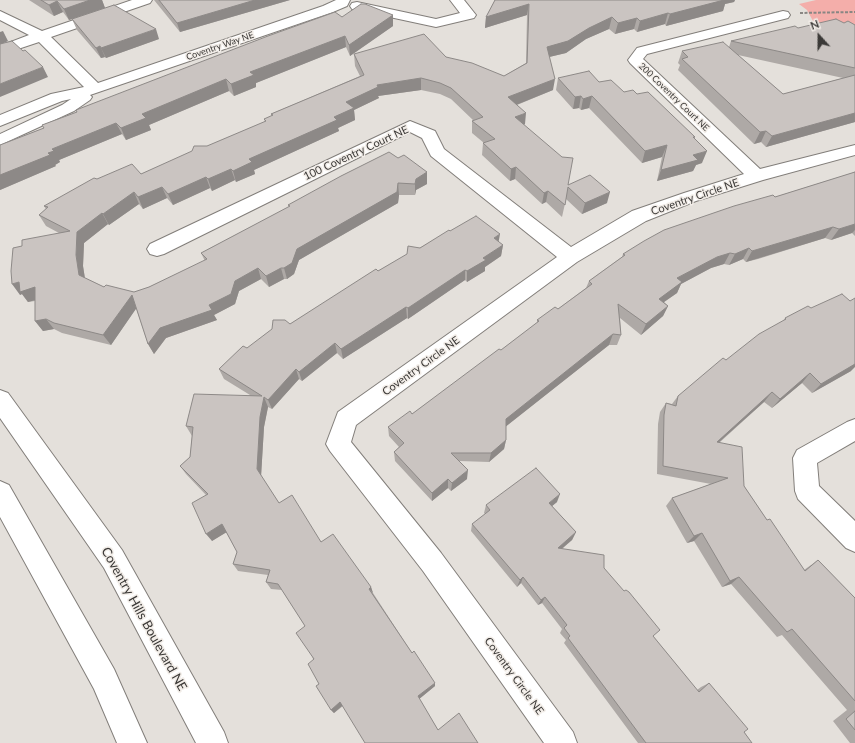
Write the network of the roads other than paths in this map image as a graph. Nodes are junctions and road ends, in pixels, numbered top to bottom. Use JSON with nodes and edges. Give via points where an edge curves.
{"nodes":[{"id":1,"x":145,"y":0,"type":"edge"},
{"id":2,"x":456,"y":0,"type":"edge"},
{"id":3,"x":342,"y":2,"type":"edge"},
{"id":4,"x":0,"y":15,"type":"edge"},
{"id":5,"x":783,"y":16,"type":"road end"},
{"id":6,"x":40,"y":36,"type":"junction"},
{"id":7,"x":0,"y":51,"type":"edge"},
{"id":8,"x":94,"y":89,"type":"junction"},
{"id":9,"x":0,"y":121,"type":"edge"},
{"id":10,"x":0,"y":140,"type":"edge"},
{"id":11,"x":855,"y":150,"type":"edge"},
{"id":12,"x":757,"y":176,"type":"junction"},
{"id":13,"x":157,"y":249,"type":"dead end"},
{"id":14,"x":570,"y":258,"type":"junction"},
{"id":15,"x":0,"y":400,"type":"edge"},
{"id":16,"x":855,"y":429,"type":"edge"},
{"id":17,"x":0,"y":493,"type":"edge"},
{"id":18,"x":855,"y":539,"type":"edge"},
{"id":19,"x":132,"y":743,"type":"edge"},
{"id":20,"x":213,"y":743,"type":"edge"},
{"id":21,"x":562,"y":743,"type":"edge"}],
"edges":[{"from":1,"to":6,"type":"street"},
{"from":2,"to":3,"type":"street","via":[[469,15],[436,23]]},
{"from":3,"to":8,"type":"street","name":"Coventry Way NE"},
{"from":4,"to":6,"type":"street"},
{"from":5,"to":12,"type":"street","name":"200 Coventry Court NE","via":[[642,51],[635,60]]},
{"from":6,"to":7,"type":"street"},
{"from":6,"to":8,"type":"street"},
{"from":8,"to":9,"type":"street","name":"Coventry Way NE","via":[[57,97]]},
{"from":8,"to":10,"type":"street","name":"Coventry Way NE","via":[[68,108]]},
{"from":11,"to":12,"type":"street","name":"Coventry Circle NE"},
{"from":12,"to":14,"type":"street","name":"Coventry Circle NE","via":[[639,216]]},
{"from":13,"to":14,"type":"street","name":"100 Coventry Court NE","via":[[410,126],[429,135],[437,152]]},
{"from":14,"to":21,"type":"street","name":"Coventry Circle NE","via":[[346,419],[338,444],[432,562]]},
{"from":15,"to":20,"type":"street","name":"Coventry Hills Boulevard NE","via":[[113,559]]},
{"from":16,"to":18,"type":"street","via":[[805,458],[807,491]]},
{"from":17,"to":19,"type":"street","via":[[104,678]]}]}
